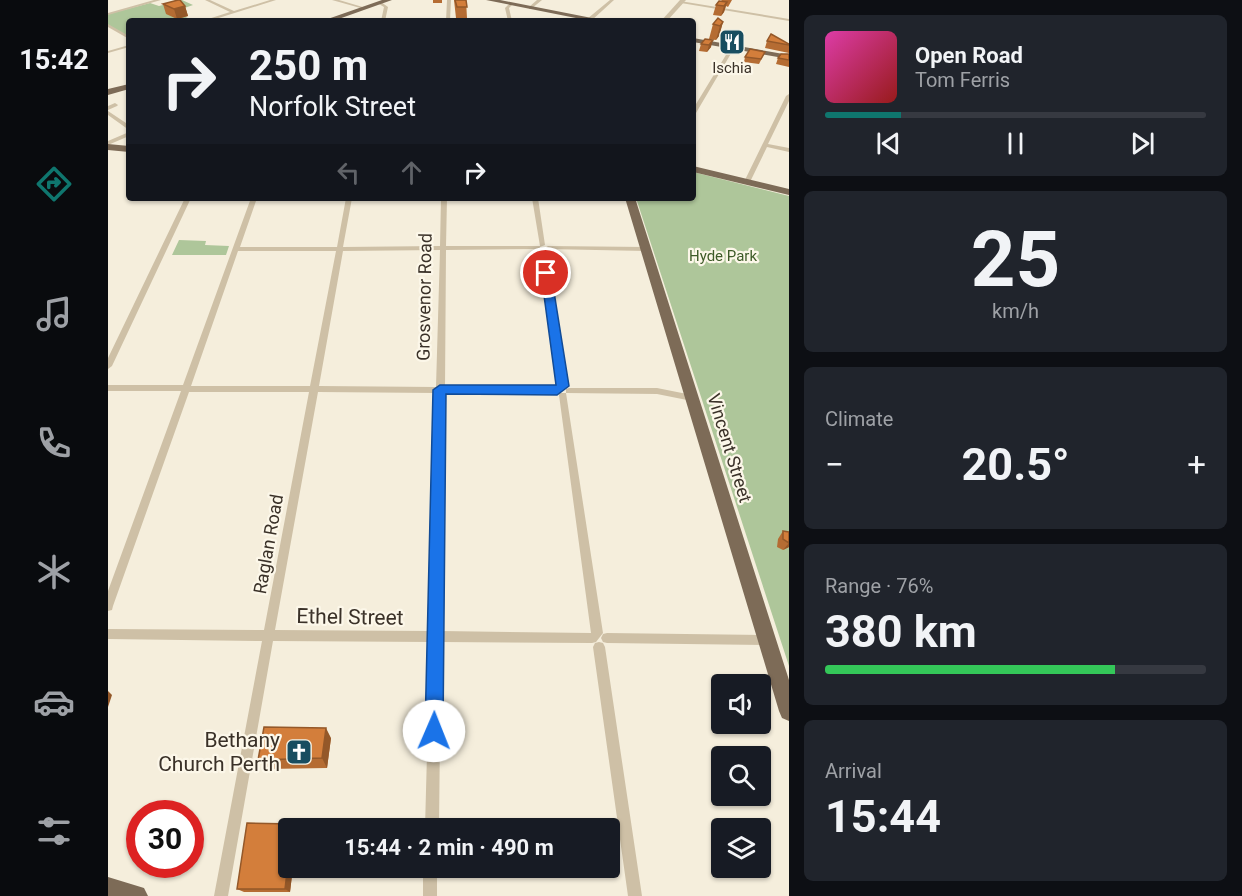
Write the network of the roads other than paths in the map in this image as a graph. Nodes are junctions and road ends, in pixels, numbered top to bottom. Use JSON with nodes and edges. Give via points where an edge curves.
{"nodes":[{"id":1,"x":159,"y":0,"type":"edge"},
{"id":2,"x":207,"y":0,"type":"edge"},
{"id":3,"x":274,"y":0,"type":"edge"},
{"id":4,"x":334,"y":0,"type":"edge"},
{"id":5,"x":389,"y":0,"type":"edge"},
{"id":6,"x":449,"y":0,"type":"edge"},
{"id":7,"x":479,"y":0,"type":"edge"},
{"id":8,"x":489,"y":0,"type":"edge"},
{"id":9,"x":540,"y":0,"type":"edge"},
{"id":10,"x":612,"y":0,"type":"edge"},
{"id":11,"x":682,"y":1,"type":"edge"},
{"id":12,"x":380,"y":3,"type":"junction"},
{"id":13,"x":512,"y":6,"type":"junction"},
{"id":14,"x":364,"y":8,"type":"junction"},
{"id":15,"x":530,"y":8,"type":"junction"},
{"id":16,"x":234,"y":12,"type":"junction"},
{"id":17,"x":108,"y":14,"type":"edge"},
{"id":18,"x":214,"y":18,"type":"edge"},
{"id":19,"x":335,"y":18,"type":"edge"},
{"id":20,"x":384,"y":18,"type":"edge"},
{"id":21,"x":448,"y":18,"type":"edge"},
{"id":22,"x":510,"y":18,"type":"edge"},
{"id":23,"x":578,"y":18,"type":"edge"},
{"id":24,"x":578,"y":18,"type":"edge"},
{"id":25,"x":585,"y":18,"type":"edge"},
{"id":26,"x":667,"y":18,"type":"edge"},
{"id":27,"x":789,"y":20,"type":"edge"},
{"id":28,"x":108,"y":25,"type":"edge"},
{"id":29,"x":126,"y":36,"type":"edge"},
{"id":30,"x":696,"y":40,"type":"edge"},
{"id":31,"x":734,"y":46,"type":"junction"},
{"id":32,"x":126,"y":47,"type":"edge"},
{"id":33,"x":108,"y":52,"type":"edge"},
{"id":34,"x":789,"y":56,"type":"edge"},
{"id":35,"x":126,"y":87,"type":"edge"},
{"id":36,"x":108,"y":92,"type":"edge"},
{"id":37,"x":789,"y":96,"type":"edge"},
{"id":38,"x":115,"y":105,"type":"dead end"},
{"id":39,"x":108,"y":108,"type":"edge"},
{"id":40,"x":696,"y":108,"type":"edge"},
{"id":41,"x":781,"y":112,"type":"junction"},
{"id":42,"x":108,"y":113,"type":"edge"},
{"id":43,"x":789,"y":114,"type":"edge"},
{"id":44,"x":126,"y":126,"type":"edge"},
{"id":45,"x":126,"y":136,"type":"edge"},
{"id":46,"x":108,"y":145,"type":"edge"},
{"id":47,"x":765,"y":145,"type":"junction"},
{"id":48,"x":126,"y":150,"type":"edge"},
{"id":49,"x":789,"y":150,"type":"edge"},
{"id":50,"x":126,"y":151,"type":"edge"},
{"id":51,"x":108,"y":152,"type":"edge"},
{"id":52,"x":696,"y":170,"type":"edge"},
{"id":53,"x":747,"y":182,"type":"junction"},
{"id":54,"x":789,"y":192,"type":"edge"},
{"id":55,"x":187,"y":201,"type":"edge"},
{"id":56,"x":253,"y":201,"type":"edge"},
{"id":57,"x":349,"y":201,"type":"edge"},
{"id":58,"x":444,"y":201,"type":"edge"},
{"id":59,"x":536,"y":201,"type":"edge"},
{"id":60,"x":631,"y":201,"type":"edge"},
{"id":61,"x":543,"y":248,"type":"junction"},
{"id":62,"x":236,"y":249,"type":"junction"},
{"id":63,"x":340,"y":249,"type":"junction"},
{"id":64,"x":443,"y":249,"type":"junction"},
{"id":65,"x":646,"y":249,"type":"junction"},
{"id":66,"x":108,"y":366,"type":"edge"},
{"id":67,"x":108,"y":386,"type":"edge"},
{"id":68,"x":185,"y":389,"type":"junction"},
{"id":69,"x":314,"y":389,"type":"junction"},
{"id":70,"x":440,"y":390,"type":"junction"},
{"id":71,"x":690,"y":390,"type":"junction"},
{"id":72,"x":563,"y":391,"type":"junction"},
{"id":73,"x":657,"y":391,"type":"junction"},
{"id":74,"x":108,"y":606,"type":"edge"},
{"id":75,"x":108,"y":634,"type":"edge"},
{"id":76,"x":269,"y":636,"type":"junction"},
{"id":77,"x":436,"y":637,"type":"junction"},
{"id":78,"x":599,"y":639,"type":"junction"},
{"id":79,"x":767,"y":640,"type":"junction"},
{"id":80,"x":784,"y":679,"type":"edge"},
{"id":81,"x":789,"y":711,"type":"edge"},
{"id":82,"x":432,"y":818,"type":"edge"},
{"id":83,"x":430,"y":878,"type":"edge"},
{"id":84,"x":108,"y":889,"type":"edge"},
{"id":85,"x":136,"y":896,"type":"edge"},
{"id":86,"x":221,"y":896,"type":"edge"},
{"id":87,"x":430,"y":896,"type":"edge"},
{"id":88,"x":634,"y":896,"type":"edge"}],
"edges":[{"from":1,"to":17,"type":"street"},
{"from":2,"to":16,"type":"street"},
{"from":3,"to":16,"type":"street"},
{"from":4,"to":14,"type":"street"},
{"from":5,"to":12,"type":"main road"},
{"from":6,"to":21,"type":"street"},
{"from":7,"to":13,"type":"main road"},
{"from":8,"to":13,"type":"main road"},
{"from":9,"to":15,"type":"street"},
{"from":10,"to":25,"type":"street"},
{"from":11,"to":26,"type":"street"},
{"from":11,"to":27,"type":"street"},
{"from":12,"to":14,"type":"main road"},
{"from":12,"to":20,"type":"street","via":[[386,7]]},
{"from":13,"to":15,"type":"main road"},
{"from":13,"to":22,"type":"street"},
{"from":13,"to":23,"type":"main road"},
{"from":14,"to":19,"type":"main road"},
{"from":15,"to":24,"type":"main road"},
{"from":16,"to":18,"type":"street"},
{"from":28,"to":29,"type":"street"},
{"from":30,"to":31,"type":"main road"},
{"from":31,"to":34,"type":"main road"},
{"from":31,"to":40,"type":"street"},
{"from":32,"to":33,"type":"street"},
{"from":35,"to":36,"type":"main road"},
{"from":37,"to":41,"type":"street"},
{"from":38,"to":39,"type":"street"},
{"from":41,"to":43,"type":"street"},
{"from":41,"to":47,"type":"street"},
{"from":42,"to":44,"type":"street"},
{"from":45,"to":46,"type":"street"},
{"from":46,"to":48,"type":"main road"},
{"from":47,"to":49,"type":"street"},
{"from":47,"to":53,"type":"street"},
{"from":50,"to":51,"type":"main road"},
{"from":52,"to":53,"type":"main road"},
{"from":53,"to":54,"type":"main road"},
{"from":55,"to":66,"type":"street"},
{"from":56,"to":62,"type":"street"},
{"from":57,"to":63,"type":"street","name":"Raglan Road"},
{"from":58,"to":64,"type":"street","name":"Grosvenor Road"},
{"from":59,"to":61,"type":"street"},
{"from":60,"to":65,"type":"main road","name":"Vincent Street"},
{"from":61,"to":64,"type":"street"},
{"from":61,"to":65,"type":"street"},
{"from":61,"to":72,"type":"street"},
{"from":62,"to":63,"type":"street"},
{"from":62,"to":68,"type":"street"},
{"from":63,"to":64,"type":"street"},
{"from":63,"to":69,"type":"street","name":"Raglan Road"},
{"from":64,"to":70,"type":"street","name":"Grosvenor Road"},
{"from":65,"to":71,"type":"main road","name":"Vincent Street"},
{"from":67,"to":68,"type":"street"},
{"from":68,"to":69,"type":"street"},
{"from":68,"to":74,"type":"street"},
{"from":69,"to":70,"type":"street"},
{"from":69,"to":76,"type":"street","name":"Raglan Road"},
{"from":70,"to":72,"type":"street"},
{"from":70,"to":77,"type":"street","name":"Grosvenor Road"},
{"from":71,"to":73,"type":"street"},
{"from":71,"to":73,"type":"street"},
{"from":71,"to":79,"type":"main road","name":"Vincent Street"},
{"from":72,"to":73,"type":"street"},
{"from":72,"to":78,"type":"street"},
{"from":75,"to":76,"type":"street","name":"Ethel Street"},
{"from":76,"to":77,"type":"street","name":"Ethel Street"},
{"from":76,"to":86,"type":"street","name":"Raglan Road"},
{"from":77,"to":78,"type":"street","name":"Ethel Street"},
{"from":77,"to":82,"type":"street","name":"Grosvenor Road"},
{"from":78,"to":79,"type":"street","name":"Ethel Street"},
{"from":78,"to":88,"type":"street"},
{"from":79,"to":80,"type":"main road","name":"Vincent Street"},
{"from":80,"to":81,"type":"main road","name":"Vincent Street"},
{"from":83,"to":87,"type":"street"},
{"from":84,"to":85,"type":"main road"}]}
